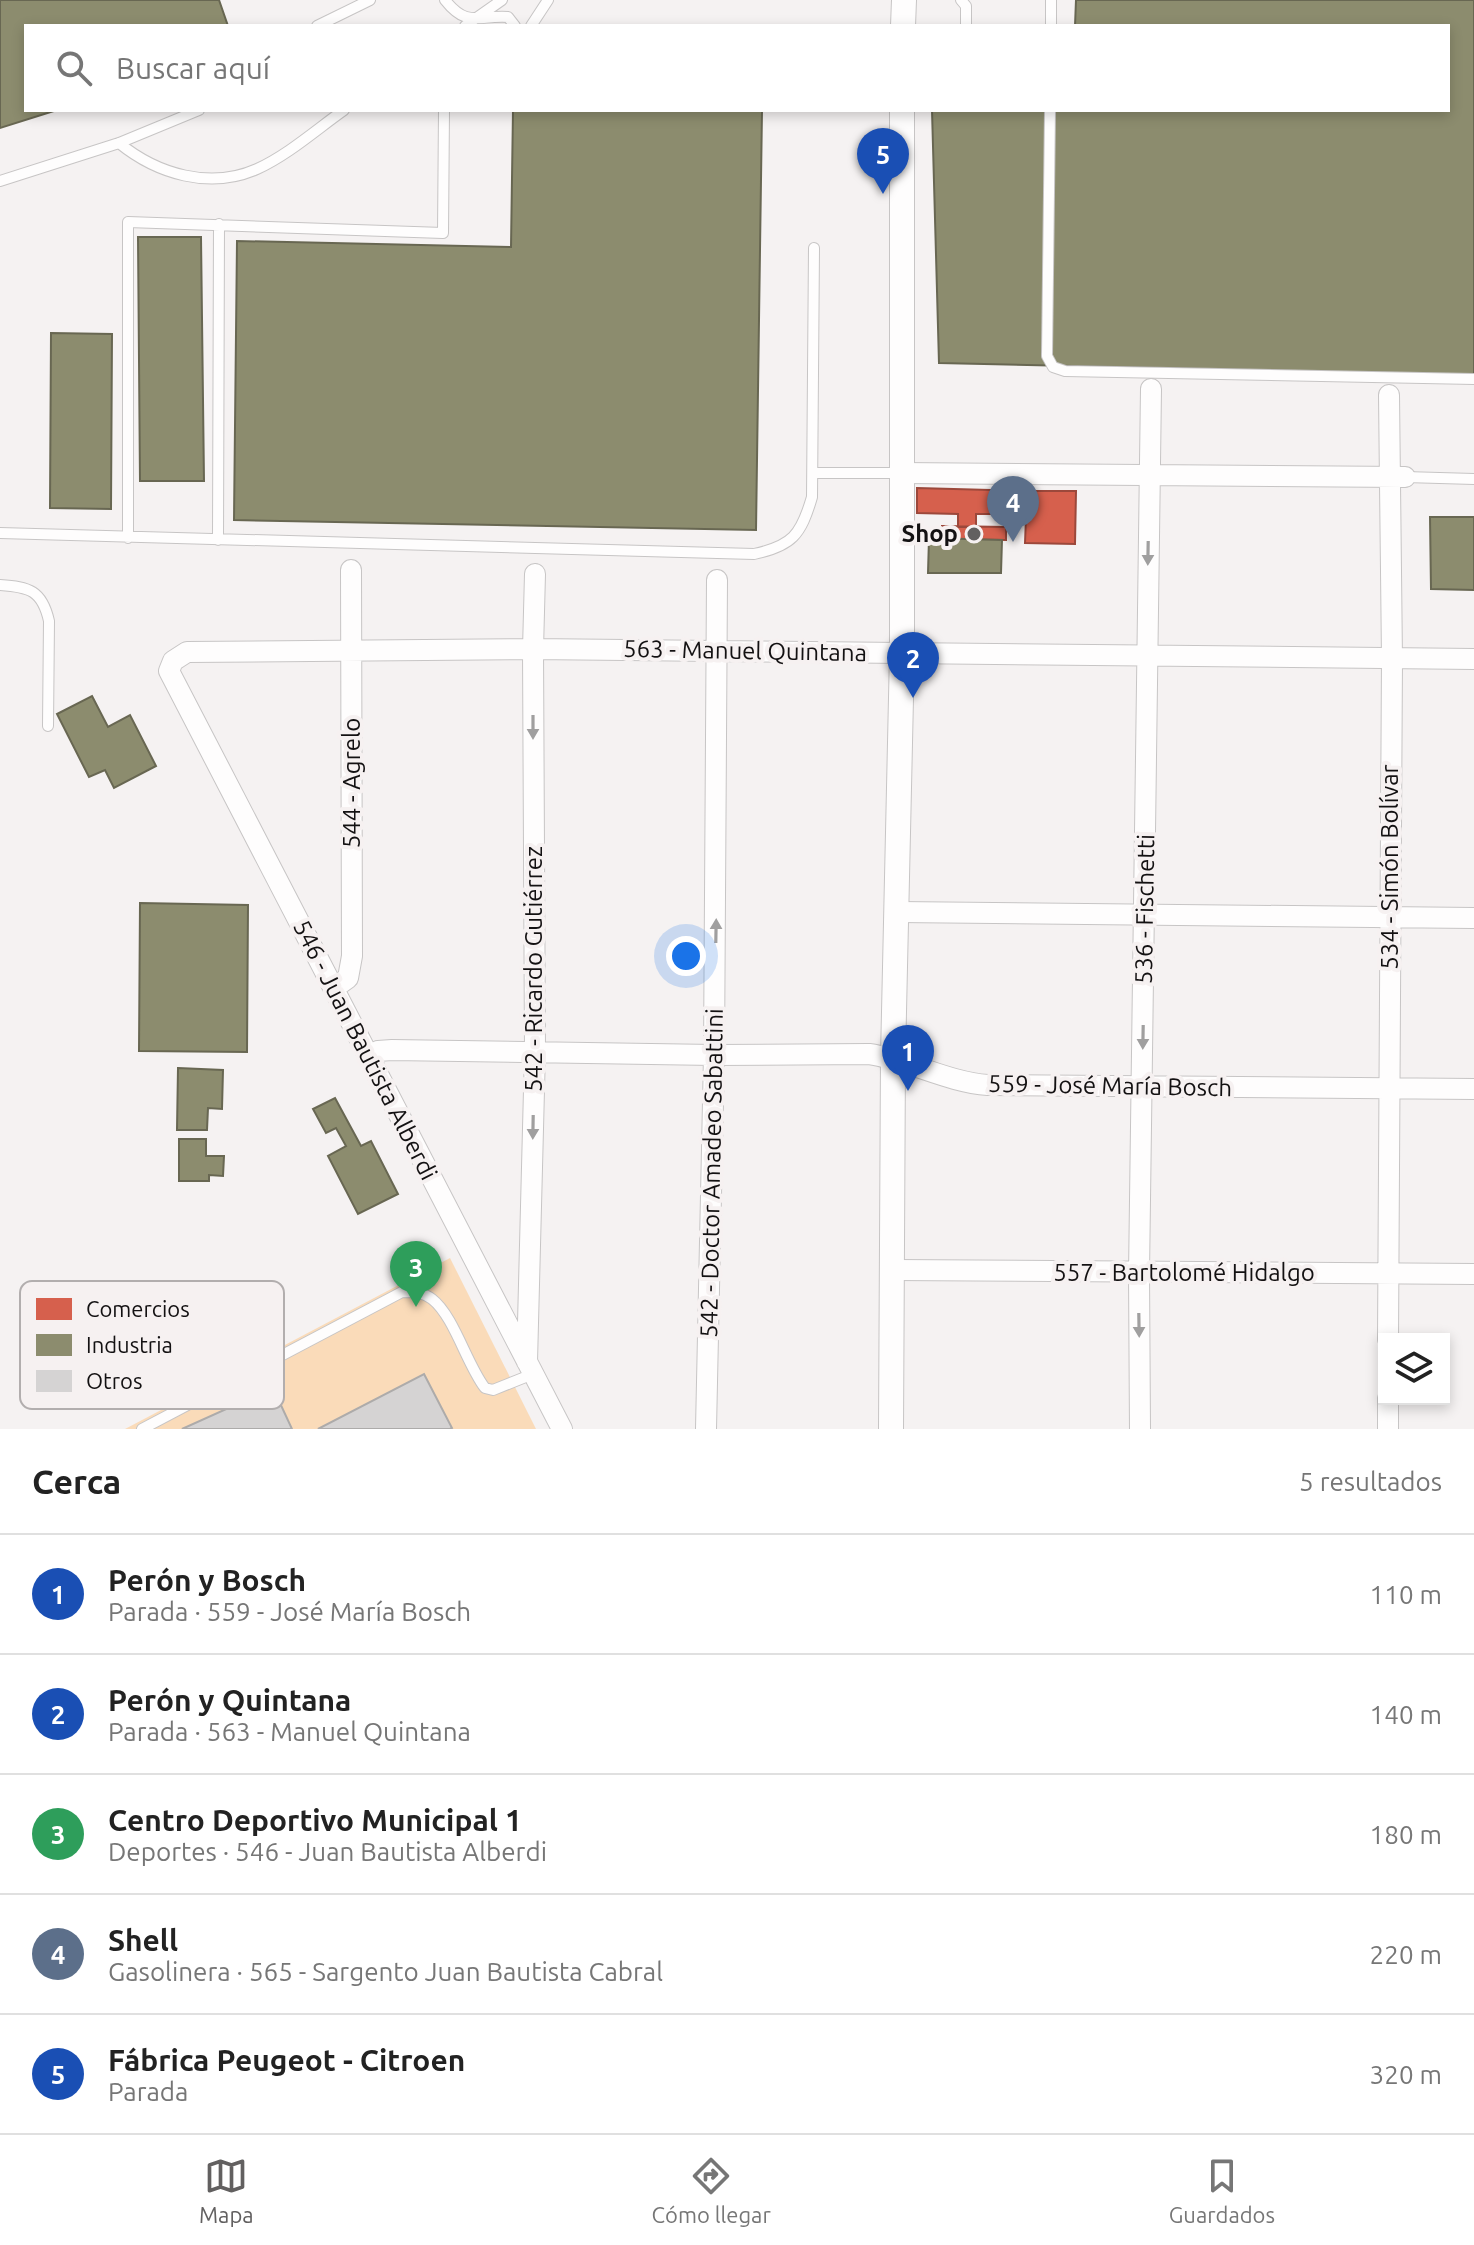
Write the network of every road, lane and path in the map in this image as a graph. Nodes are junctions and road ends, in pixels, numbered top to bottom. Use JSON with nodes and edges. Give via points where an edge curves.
{"nodes":[{"id":1,"x":370,"y":0,"type":"edge"},
{"id":2,"x":445,"y":0,"type":"edge"},
{"id":3,"x":502,"y":0,"type":"edge"},
{"id":4,"x":548,"y":0,"type":"edge"},
{"id":5,"x":904,"y":0,"type":"edge"},
{"id":6,"x":961,"y":0,"type":"edge"},
{"id":7,"x":1051,"y":0,"type":"edge"},
{"id":8,"x":469,"y":23,"type":"edge"},
{"id":9,"x":321,"y":24,"type":"edge"},
{"id":10,"x":513,"y":24,"type":"edge"},
{"id":11,"x":532,"y":24,"type":"edge"},
{"id":12,"x":903,"y":24,"type":"edge"},
{"id":13,"x":966,"y":24,"type":"edge"},
{"id":14,"x":1051,"y":24,"type":"edge"},
{"id":15,"x":194,"y":112,"type":"edge"},
{"id":16,"x":341,"y":112,"type":"edge"},
{"id":17,"x":444,"y":112,"type":"edge"},
{"id":18,"x":902,"y":112,"type":"edge"},
{"id":19,"x":1050,"y":112,"type":"edge"},
{"id":20,"x":119,"y":143,"type":"junction"},
{"id":21,"x":0,"y":181,"type":"edge"},
{"id":22,"x":219,"y":224,"type":"junction"},
{"id":23,"x":814,"y":248,"type":"dead end"},
{"id":24,"x":1474,"y":379,"type":"edge"},
{"id":25,"x":1151,"y":389,"type":"dead end"},
{"id":26,"x":1389,"y":395,"type":"dead end"},
{"id":27,"x":813,"y":473,"type":"junction"},
{"id":28,"x":901,"y":473,"type":"junction"},
{"id":29,"x":1149,"y":475,"type":"junction"},
{"id":30,"x":1397,"y":477,"type":"junction"},
{"id":31,"x":1474,"y":479,"type":"edge"},
{"id":32,"x":0,"y":533,"type":"edge"},
{"id":33,"x":128,"y":538,"type":"junction"},
{"id":34,"x":218,"y":540,"type":"junction"},
{"id":35,"x":351,"y":570,"type":"dead end"},
{"id":36,"x":535,"y":574,"type":"dead end"},
{"id":37,"x":717,"y":580,"type":"dead end"},
{"id":38,"x":0,"y":585,"type":"edge"},
{"id":39,"x":533,"y":649,"type":"junction"},
{"id":40,"x":352,"y":652,"type":"junction"},
{"id":41,"x":719,"y":652,"type":"junction"},
{"id":42,"x":902,"y":653,"type":"junction"},
{"id":43,"x":1147,"y":656,"type":"junction"},
{"id":44,"x":1392,"y":659,"type":"junction"},
{"id":45,"x":1474,"y":659,"type":"edge"},
{"id":46,"x":169,"y":671,"type":"joint"},
{"id":47,"x":48,"y":726,"type":"dead end"},
{"id":48,"x":898,"y":912,"type":"junction"},
{"id":49,"x":1145,"y":915,"type":"junction"},
{"id":50,"x":1390,"y":918,"type":"junction"},
{"id":51,"x":1474,"y":918,"type":"edge"},
{"id":52,"x":334,"y":988,"type":"junction"},
{"id":53,"x":535,"y":1051,"type":"junction"},
{"id":54,"x":714,"y":1055,"type":"junction"},
{"id":55,"x":368,"y":1056,"type":"junction"},
{"id":56,"x":893,"y":1057,"type":"junction"},
{"id":57,"x":1142,"y":1087,"type":"junction"},
{"id":58,"x":1389,"y":1089,"type":"junction"},
{"id":59,"x":1474,"y":1089,"type":"edge"},
{"id":60,"x":894,"y":1270,"type":"junction"},
{"id":61,"x":1139,"y":1274,"type":"junction"},
{"id":62,"x":1389,"y":1274,"type":"junction"},
{"id":63,"x":1474,"y":1274,"type":"edge"},
{"id":64,"x":1388,"y":1333,"type":"edge"},
{"id":65,"x":284,"y":1354,"type":"edge"},
{"id":66,"x":530,"y":1368,"type":"junction"},
{"id":67,"x":1388,"y":1405,"type":"edge"},
{"id":68,"x":180,"y":1409,"type":"edge"},
{"id":69,"x":142,"y":1429,"type":"edge"},
{"id":70,"x":562,"y":1429,"type":"edge"},
{"id":71,"x":706,"y":1429,"type":"edge"},
{"id":72,"x":891,"y":1429,"type":"edge"},
{"id":73,"x":1140,"y":1429,"type":"edge"},
{"id":74,"x":1388,"y":1429,"type":"edge"}],
"edges":[{"from":1,"to":9,"type":"lane"},
{"from":2,"to":8,"type":"lane"},
{"from":3,"to":8,"type":"lane"},
{"from":4,"to":11,"type":"lane"},
{"from":5,"to":12,"type":"street"},
{"from":6,"to":13,"type":"lane"},
{"from":7,"to":14,"type":"lane"},
{"from":8,"to":10,"type":"lane","via":[[508,17]]},
{"from":15,"to":20,"type":"lane"},
{"from":16,"to":20,"type":"lane","via":[[273,160],[236,175],[205,178],[168,172]]},
{"from":17,"to":22,"type":"lane","via":[[443,233]]},
{"from":18,"to":28,"type":"street"},
{"from":19,"to":24,"type":"lane","via":[[1047,356],[1053,367]]},
{"from":20,"to":21,"type":"lane"},
{"from":22,"to":33,"type":"lane","via":[[128,222]]},
{"from":22,"to":34,"type":"lane"},
{"from":23,"to":27,"type":"lane"},
{"from":25,"to":29,"type":"street","name":"536 - Fischetti"},
{"from":26,"to":30,"type":"street","name":"534 - Simón Bolívar"},
{"from":27,"to":28,"type":"lane"},
{"from":27,"to":34,"type":"lane","via":[[807,516],[795,536],[779,548],[754,554]]},
{"from":28,"to":29,"type":"street"},
{"from":28,"to":42,"type":"street"},
{"from":29,"to":30,"type":"street"},
{"from":29,"to":43,"type":"street","name":"536 - Fischetti","one_way":true},
{"from":30,"to":31,"type":"lane"},
{"from":30,"to":44,"type":"street","name":"534 - Simón Bolívar"},
{"from":32,"to":33,"type":"lane"},
{"from":33,"to":34,"type":"lane"},
{"from":35,"to":40,"type":"street","name":"544 - Agrelo"},
{"from":36,"to":39,"type":"street","name":"542 - Ricardo Gutiérrez"},
{"from":37,"to":41,"type":"street","name":"542 - Doctor Amadeo Sabattini"},
{"from":38,"to":47,"type":"lane","via":[[31,590],[46,606]]},
{"from":39,"to":40,"type":"street","name":"563 - Manuel Quintana"},
{"from":39,"to":41,"type":"street","name":"563 - Manuel Quintana"},
{"from":39,"to":53,"type":"street","name":"542 - Ricardo Gutiérrez","one_way":true},
{"from":40,"to":46,"type":"street","name":"563 - Manuel Quintana","via":[[187,652],[178,655]]},
{"from":40,"to":52,"type":"street","name":"544 - Agrelo","via":[[352,956],[348,978]]},
{"from":41,"to":42,"type":"street","name":"563 - Manuel Quintana"},
{"from":54,"to":41,"type":"street","name":"542 - Doctor Amadeo Sabattini","one_way":true},
{"from":42,"to":43,"type":"street","name":"563 - Manuel Quintana"},
{"from":42,"to":48,"type":"street"},
{"from":43,"to":44,"type":"street","name":"563 - Manuel Quintana"},
{"from":43,"to":49,"type":"street","name":"536 - Fischetti"},
{"from":44,"to":45,"type":"street","name":"563 - Manuel Quintana"},
{"from":44,"to":50,"type":"street","name":"534 - Simón Bolívar"},
{"from":46,"to":52,"type":"street","name":"546 - Juan Bautista Alberdi"},
{"from":48,"to":49,"type":"street"},
{"from":48,"to":56,"type":"street"},
{"from":49,"to":50,"type":"street"},
{"from":49,"to":57,"type":"street","name":"536 - Fischetti","one_way":true},
{"from":50,"to":51,"type":"street"},
{"from":50,"to":58,"type":"street","name":"534 - Simón Bolívar"},
{"from":52,"to":55,"type":"street","name":"546 - Juan Bautista Alberdi"},
{"from":53,"to":54,"type":"street","name":"559 - José María Bosch"},
{"from":53,"to":55,"type":"street","name":"559 - José María Bosch","via":[[392,1050]]},
{"from":53,"to":66,"type":"street","name":"542 - Ricardo Gutiérrez","one_way":true},
{"from":54,"to":56,"type":"street","name":"559 - José María Bosch"},
{"from":54,"to":71,"type":"street","name":"542 - Doctor Amadeo Sabattini"},
{"from":55,"to":66,"type":"street","name":"546 - Juan Bautista Alberdi"},
{"from":56,"to":57,"type":"street","name":"559 - José María Bosch","via":[[977,1084]]},
{"from":56,"to":60,"type":"street"},
{"from":57,"to":58,"type":"street","name":"559 - José María Bosch"},
{"from":57,"to":61,"type":"street","name":"536 - Fischetti"},
{"from":58,"to":59,"type":"street","name":"559 - José María Bosch"},
{"from":58,"to":62,"type":"street","name":"534 - Simón Bolívar"},
{"from":60,"to":61,"type":"street","name":"557 - Bartolomé Hidalgo"},
{"from":60,"to":72,"type":"street"},
{"from":61,"to":62,"type":"street","name":"557 - Bartolomé Hidalgo"},
{"from":61,"to":73,"type":"street","name":"536 - Fischetti","one_way":true},
{"from":62,"to":63,"type":"street","name":"557 - Bartolomé Hidalgo"},
{"from":62,"to":64,"type":"street","name":"534 - Simón Bolívar"},
{"from":65,"to":66,"type":"lane","via":[[402,1292],[417,1292],[443,1312],[485,1388],[493,1390]]},
{"from":66,"to":70,"type":"street","name":"546 - Juan Bautista Alberdi"},
{"from":67,"to":74,"type":"street"},
{"from":68,"to":69,"type":"lane"}]}
